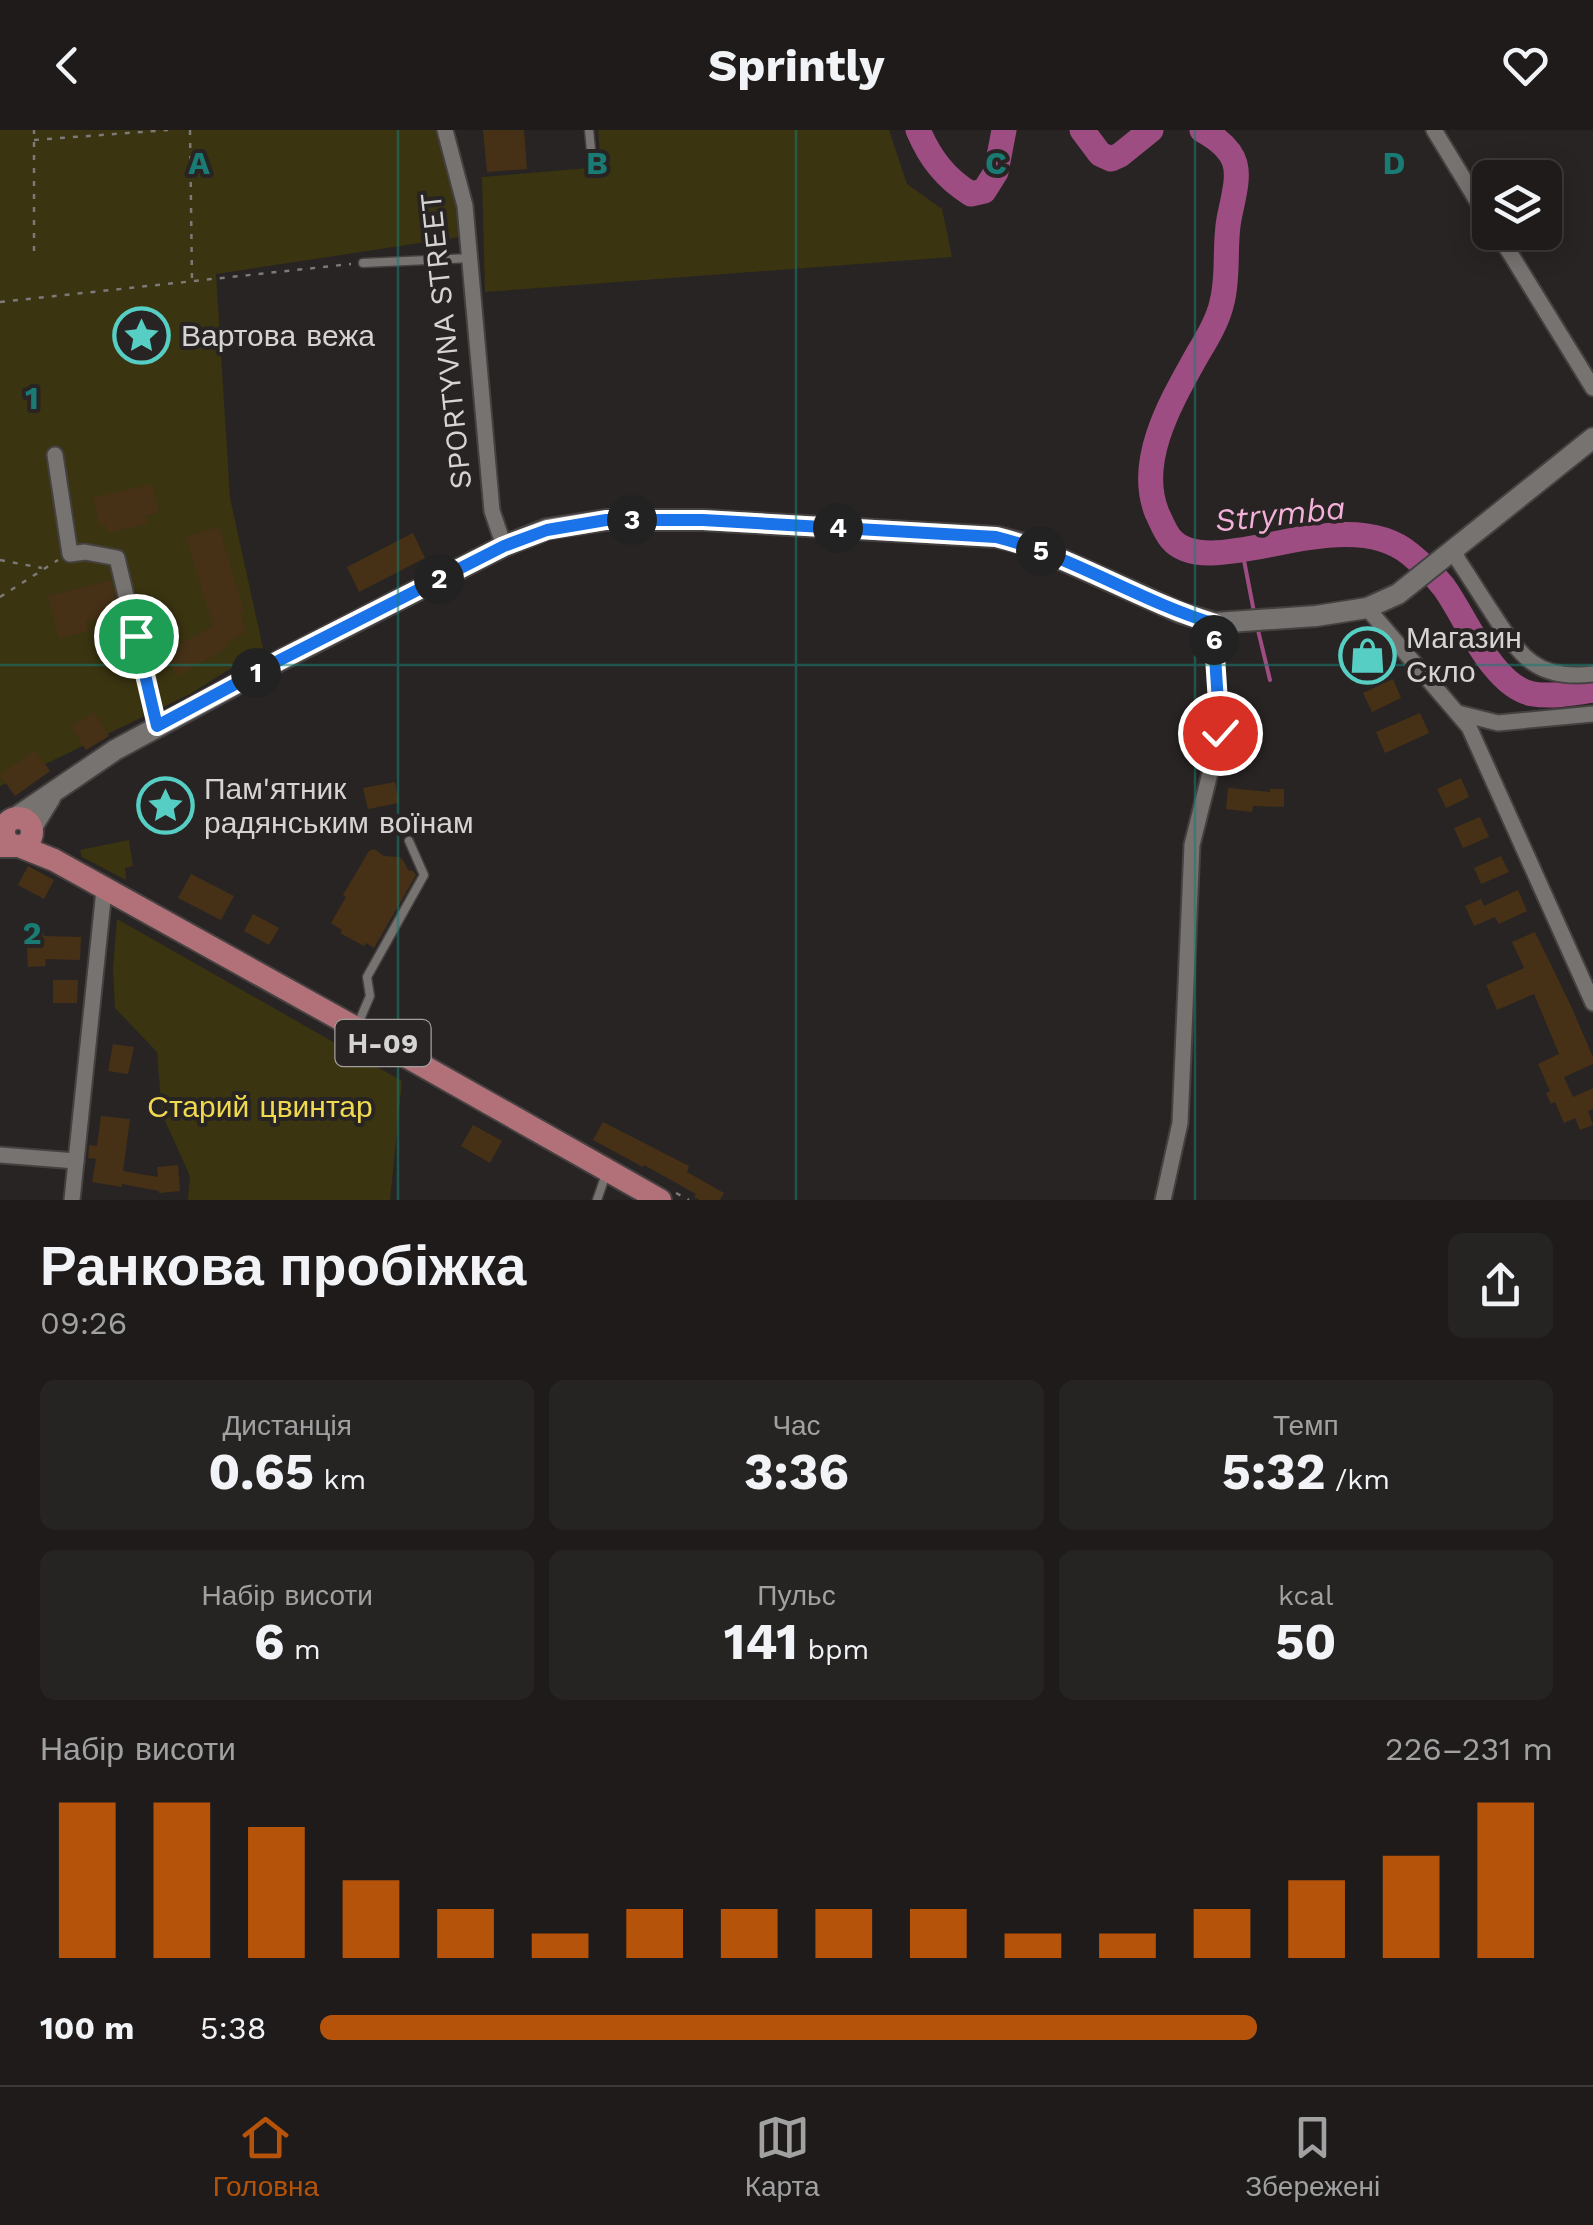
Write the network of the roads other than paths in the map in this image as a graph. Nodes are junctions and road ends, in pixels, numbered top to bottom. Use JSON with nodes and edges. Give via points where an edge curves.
{"nodes":[{"id":1,"x":445,"y":130,"type":"edge"},
{"id":2,"x":588,"y":130,"type":"edge"},
{"id":3,"x":1433,"y":130,"type":"edge"},
{"id":4,"x":592,"y":160,"type":"dead end"},
{"id":5,"x":1472,"y":193,"type":"edge"},
{"id":6,"x":1508,"y":250,"type":"edge"},
{"id":7,"x":470,"y":258,"type":"junction"},
{"id":8,"x":363,"y":263,"type":"road end"},
{"id":9,"x":1593,"y":388,"type":"edge"},
{"id":10,"x":1589,"y":446,"type":"edge"},
{"id":11,"x":56,"y":455,"type":"dead end"},
{"id":12,"x":504,"y":546,"type":"junction"},
{"id":13,"x":1450,"y":554,"type":"junction"},
{"id":14,"x":1367,"y":608,"type":"junction"},
{"id":15,"x":1215,"y":624,"type":"junction"},
{"id":16,"x":1593,"y":674,"type":"edge"},
{"id":17,"x":1458,"y":713,"type":"junction"},
{"id":18,"x":1593,"y":714,"type":"edge"},
{"id":19,"x":157,"y":726,"type":"junction"},
{"id":20,"x":15,"y":832,"type":"edge"},
{"id":21,"x":409,"y":841,"type":"dead end"},
{"id":22,"x":104,"y":890,"type":"junction"},
{"id":23,"x":1593,"y":1003,"type":"edge"},
{"id":24,"x":356,"y":1028,"type":"junction"},
{"id":25,"x":0,"y":1155,"type":"edge"},
{"id":26,"x":76,"y":1160,"type":"junction"},
{"id":27,"x":608,"y":1170,"type":"junction"},
{"id":28,"x":72,"y":1200,"type":"edge"},
{"id":29,"x":597,"y":1200,"type":"edge"},
{"id":30,"x":660,"y":1200,"type":"edge"},
{"id":31,"x":1163,"y":1200,"type":"edge"}],
"edges":[{"from":1,"to":7,"type":"street","name":"SPORTYVNA STREET","via":[[465,206]]},
{"from":2,"to":4,"type":"lane"},
{"from":3,"to":5,"type":"street"},
{"from":6,"to":9,"type":"street"},
{"from":7,"to":8,"type":"lane"},
{"from":7,"to":12,"type":"street","name":"SPORTYVNA STREET","via":[[492,511]]},
{"from":10,"to":13,"type":"street"},
{"from":11,"to":19,"type":"street","via":[[70,554],[117,558]]},
{"from":12,"to":15,"type":"street","via":[[606,520],[996,537]]},
{"from":12,"to":19,"type":"street"},
{"from":13,"to":14,"type":"street","via":[[1398,594]]},
{"from":13,"to":16,"type":"street","via":[[1521,656],[1569,676]]},
{"from":14,"to":15,"type":"street"},
{"from":14,"to":17,"type":"street"},
{"from":15,"to":31,"type":"street","via":[[1220,733],[1192,846],[1180,1123]]},
{"from":17,"to":18,"type":"street","via":[[1498,723]]},
{"from":17,"to":23,"type":"street"},
{"from":19,"to":20,"type":"street","via":[[53,792]]},
{"from":20,"to":22,"type":"main road","number":"Н-09"},
{"from":21,"to":24,"type":"lane","via":[[424,874],[366,977],[370,996]]},
{"from":22,"to":24,"type":"main road","number":"Н-09"},
{"from":22,"to":26,"type":"street"},
{"from":24,"to":27,"type":"main road","number":"Н-09"},
{"from":25,"to":26,"type":"street"},
{"from":26,"to":28,"type":"street"},
{"from":27,"to":29,"type":"lane"},
{"from":27,"to":30,"type":"main road","number":"Н-09"}]}
